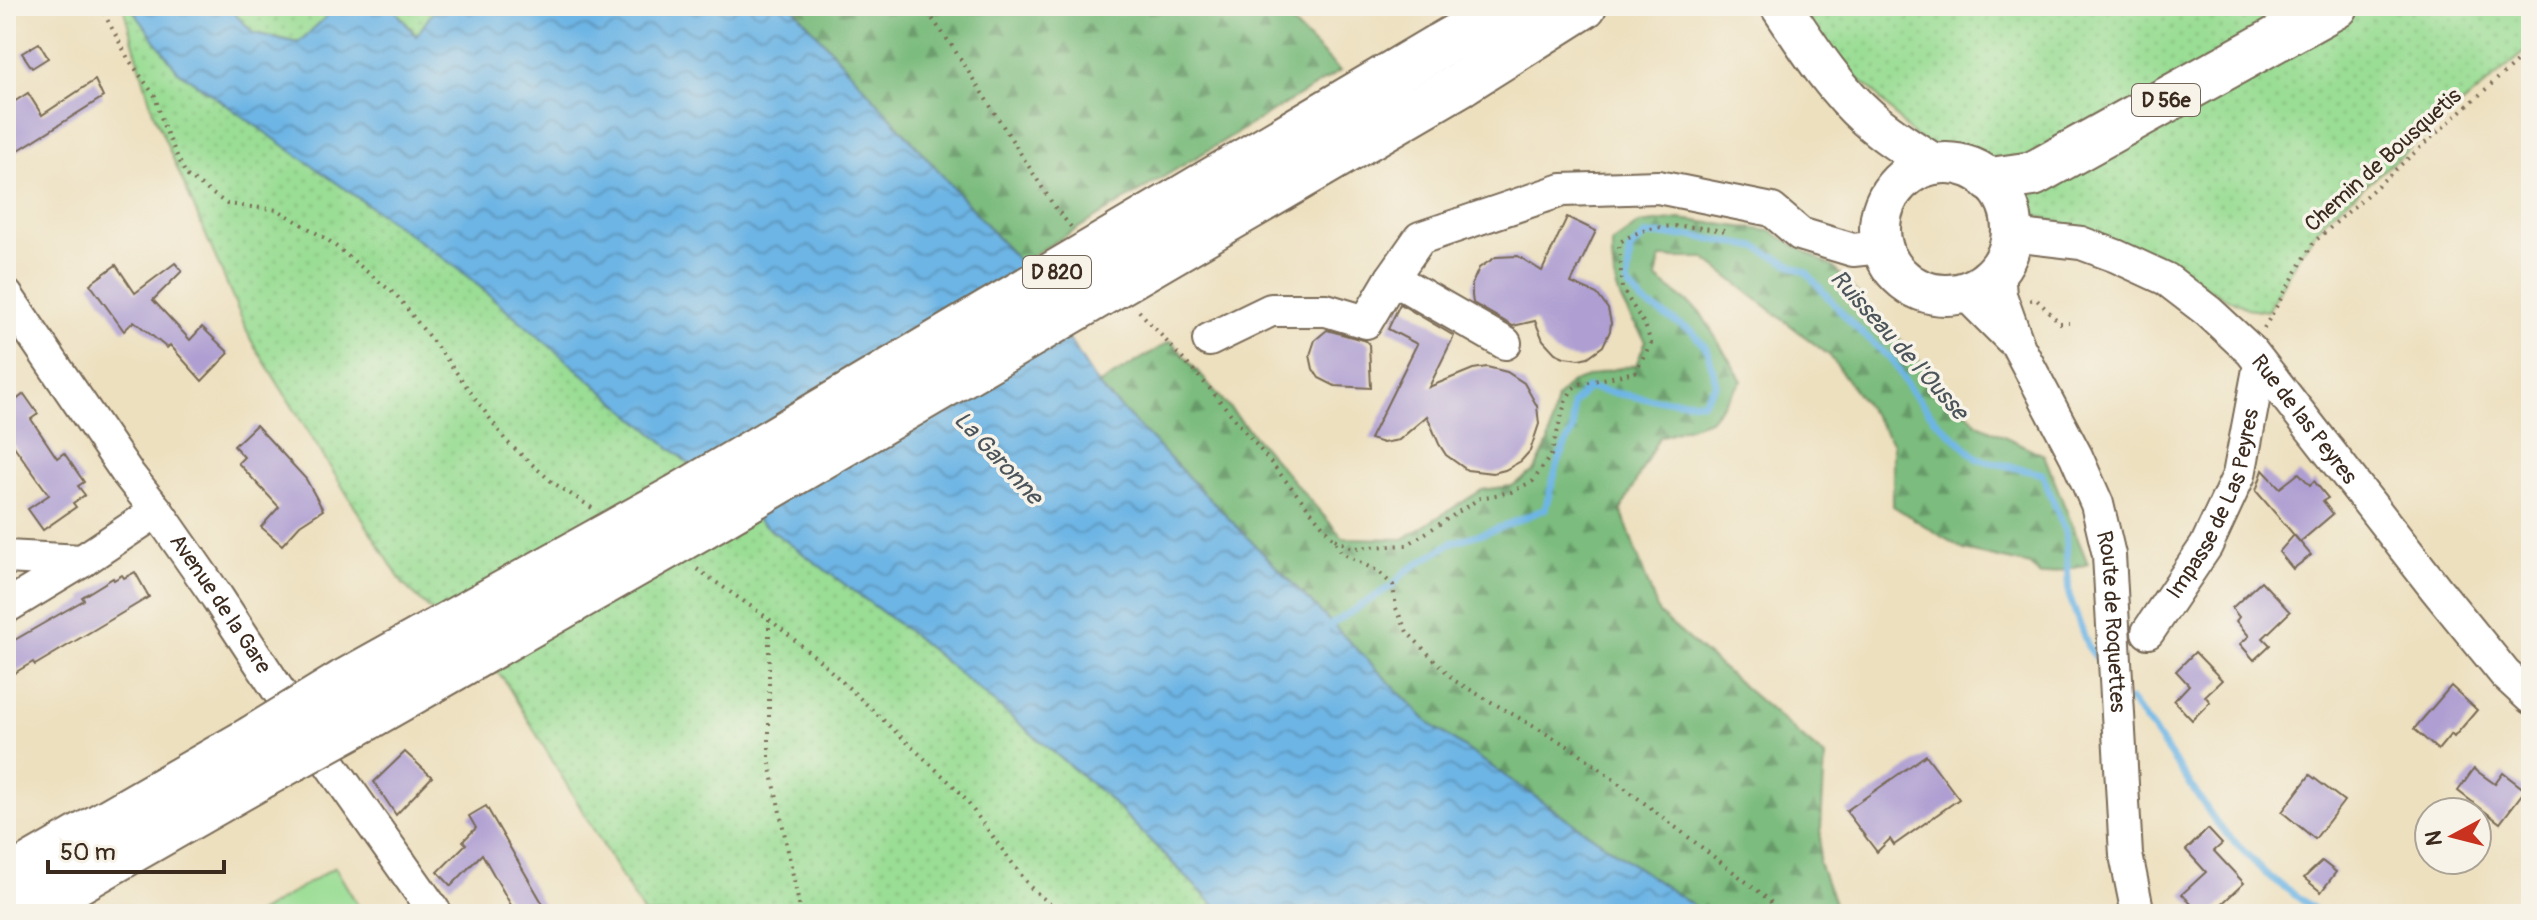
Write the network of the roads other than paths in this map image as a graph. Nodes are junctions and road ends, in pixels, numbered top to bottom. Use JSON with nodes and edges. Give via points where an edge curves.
{"nodes":[{"id":1,"x":1509,"y":6,"type":"edge"},
{"id":2,"x":1584,"y":6,"type":"edge"},
{"id":3,"x":1781,"y":6,"type":"edge"},
{"id":4,"x":2336,"y":6,"type":"edge"},
{"id":5,"x":1867,"y":117,"type":"junction"},
{"id":6,"x":1933,"y":164,"type":"junction"},
{"id":7,"x":1991,"y":180,"type":"junction"},
{"id":8,"x":1898,"y":185,"type":"junction"},
{"id":9,"x":2012,"y":235,"type":"junction"},
{"id":10,"x":1882,"y":247,"type":"junction"},
{"id":11,"x":1392,"y":278,"type":"junction"},
{"id":12,"x":1982,"y":282,"type":"junction"},
{"id":13,"x":6,"y":295,"type":"edge"},
{"id":14,"x":1209,"y":340,"type":"dead end"},
{"id":15,"x":1505,"y":343,"type":"dead end"},
{"id":16,"x":2255,"y":358,"type":"junction"},
{"id":17,"x":157,"y":511,"type":"junction"},
{"id":18,"x":688,"y":529,"type":"junction"},
{"id":19,"x":6,"y":557,"type":"edge"},
{"id":20,"x":82,"y":561,"type":"junction"},
{"id":21,"x":6,"y":607,"type":"edge"},
{"id":22,"x":2148,"y":632,"type":"dead end"},
{"id":23,"x":2531,"y":698,"type":"edge"},
{"id":24,"x":261,"y":755,"type":"junction"},
{"id":25,"x":6,"y":880,"type":"edge"},
{"id":26,"x":21,"y":914,"type":"edge"},
{"id":27,"x":436,"y":914,"type":"edge"},
{"id":28,"x":2138,"y":914,"type":"edge"}],
"edges":[{"from":1,"to":18,"type":"highway","number":"D 820","bridge":true,"via":[[1437,47]]},
{"from":2,"to":18,"type":"highway","number":"D 820","bridge":true,"via":[[1462,83]]},
{"from":3,"to":5,"type":"main road","via":[[1825,71]]},
{"from":4,"to":7,"type":"highway","number":"D 56e","via":[[2033,174]]},
{"from":5,"to":6,"type":"main road"},
{"from":5,"to":8,"type":"main road"},
{"from":6,"to":7,"type":"main road","via":[[1974,169]]},
{"from":6,"to":8,"type":"main road"},
{"from":7,"to":9,"type":"main road","via":[[2004,197]]},
{"from":8,"to":10,"type":"main road","via":[[1880,223]]},
{"from":9,"to":12,"type":"main road","via":[[2007,255]]},
{"from":9,"to":16,"type":"street","name":"Rue de las Peyres","via":[[2081,243],[2166,279]]},
{"from":10,"to":11,"type":"street","via":[[1853,250],[1800,234],[1772,210],[1658,187],[1562,190],[1420,238]]},
{"from":10,"to":12,"type":"main road","via":[[1904,280],[1923,291],[1944,296]]},
{"from":11,"to":14,"type":"street","via":[[1366,322],[1326,310],[1271,310]]},
{"from":11,"to":15,"type":"street"},
{"from":12,"to":28,"type":"street","name":"Route de Roquettes","via":[[2097,504],[2109,555],[2126,855]]},
{"from":13,"to":17,"type":"street","name":"Avenue de la Gare"},
{"from":16,"to":22,"type":"street","name":"Impasse de Las Peyres","via":[[2239,475],[2206,546]]},
{"from":16,"to":23,"type":"street","name":"Rue de las Peyres","via":[[2495,662]]},
{"from":17,"to":20,"type":"street"},
{"from":17,"to":27,"type":"street","name":"Avenue de la Gare"},
{"from":18,"to":24,"type":"highway","number":"D 820","bridge":true,"via":[[356,700]]},
{"from":19,"to":20,"type":"street"},
{"from":20,"to":21,"type":"street"},
{"from":24,"to":25,"type":"highway","number":"D 820"},
{"from":24,"to":26,"type":"highway","number":"D 820"}]}
